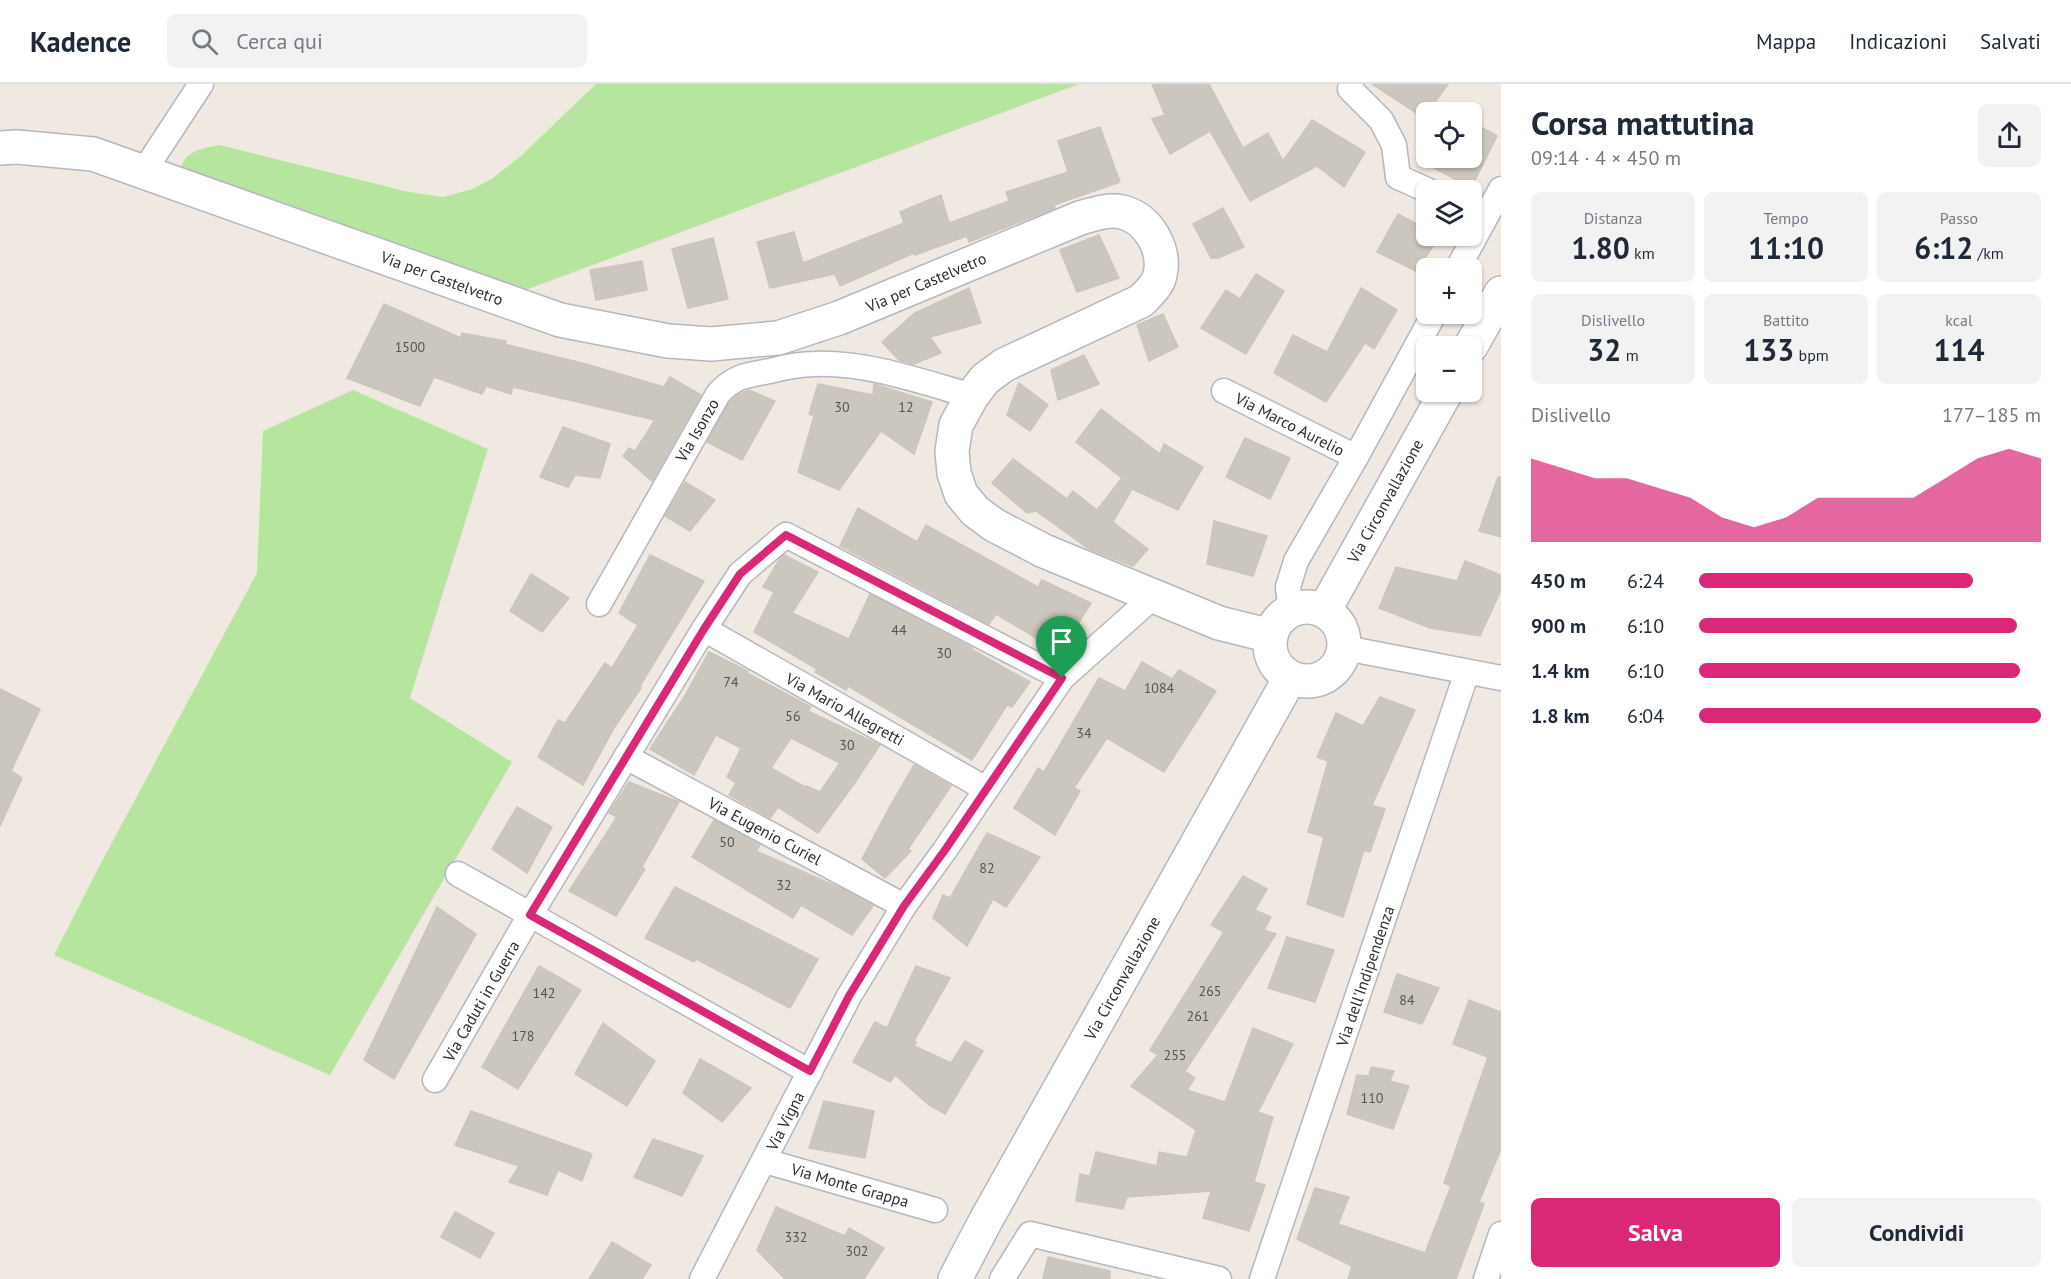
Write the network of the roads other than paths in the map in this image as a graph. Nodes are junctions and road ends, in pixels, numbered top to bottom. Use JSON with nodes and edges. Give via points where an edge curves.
{"nodes":[{"id":1,"x":201,"y":84,"type":"edge"},
{"id":2,"x":1350,"y":89,"type":"dead end"},
{"id":3,"x":0,"y":148,"type":"edge"},
{"id":4,"x":144,"y":171,"type":"junction"},
{"id":5,"x":1416,"y":185,"type":"edge"},
{"id":6,"x":1501,"y":189,"type":"edge"},
{"id":7,"x":1482,"y":211,"type":"edge"},
{"id":8,"x":1501,"y":293,"type":"edge"},
{"id":9,"x":1429,"y":324,"type":"edge"},
{"id":10,"x":1477,"y":336,"type":"edge"},
{"id":11,"x":1224,"y":391,"type":"dead end"},
{"id":12,"x":972,"y":396,"type":"junction"},
{"id":13,"x":1440,"y":402,"type":"edge"},
{"id":14,"x":1356,"y":457,"type":"junction"},
{"id":15,"x":1154,"y":596,"type":"junction"},
{"id":16,"x":599,"y":604,"type":"dead end"},
{"id":17,"x":1291,"y":611,"type":"junction"},
{"id":18,"x":1324,"y":611,"type":"junction"},
{"id":19,"x":704,"y":629,"type":"junction"},
{"id":20,"x":1271,"y":636,"type":"junction"},
{"id":21,"x":1345,"y":648,"type":"junction"},
{"id":22,"x":1467,"y":672,"type":"junction"},
{"id":23,"x":1062,"y":678,"type":"junction"},
{"id":24,"x":1290,"y":678,"type":"junction"},
{"id":25,"x":1501,"y":678,"type":"edge"},
{"id":26,"x":626,"y":757,"type":"junction"},
{"id":27,"x":986,"y":789,"type":"junction"},
{"id":28,"x":458,"y":874,"type":"dead end"},
{"id":29,"x":904,"y":906,"type":"junction"},
{"id":30,"x":530,"y":915,"type":"junction"},
{"id":31,"x":810,"y":1071,"type":"junction"},
{"id":32,"x":435,"y":1080,"type":"dead end"},
{"id":33,"x":765,"y":1161,"type":"junction"},
{"id":34,"x":934,"y":1210,"type":"dead end"},
{"id":35,"x":1501,"y":1234,"type":"edge"},
{"id":36,"x":702,"y":1279,"type":"edge"},
{"id":37,"x":955,"y":1279,"type":"edge"},
{"id":38,"x":1002,"y":1279,"type":"edge"},
{"id":39,"x":1219,"y":1279,"type":"edge"},
{"id":40,"x":1262,"y":1279,"type":"edge"},
{"id":41,"x":1486,"y":1279,"type":"edge"}],
"edges":[{"from":1,"to":4,"type":"street"},
{"from":2,"to":5,"type":"street","via":[[1381,120],[1394,146],[1398,177]]},
{"from":3,"to":4,"type":"street","name":"Via per Castelvetro","via":[[93,154]]},
{"from":4,"to":12,"type":"street","name":"Via per Castelvetro","via":[[560,320],[659,339],[711,344],[778,338],[839,318],[1080,218],[1122,212],[1152,232],[1160,253],[1160,275],[1141,301],[1004,365],[985,379]]},
{"from":6,"to":7,"type":"street"},
{"from":8,"to":10,"type":"street"},
{"from":9,"to":14,"type":"street","name":"Via Marco Aurelio"},
{"from":11,"to":14,"type":"street","name":"Via Marco Aurelio"},
{"from":12,"to":15,"type":"street","name":"Via per Castelvetro","via":[[956,425],[952,451],[961,494],[975,511],[1044,551]]},
{"from":12,"to":16,"type":"street","name":"Via Isonzo","via":[[903,375],[818,364],[739,377],[727,383],[717,394]]},
{"from":13,"to":18,"type":"street","name":"Via Circonvallazione"},
{"from":14,"to":17,"type":"street","name":"Via Marco Aurelio","via":[[1296,561],[1288,587]]},
{"from":15,"to":20,"type":"street","name":"Via per Castelvetro","via":[[1220,622]]},
{"from":15,"to":23,"type":"street","name":"Via Vigna"},
{"from":17,"to":18,"type":"street","via":[[1308,607]]},
{"from":17,"to":20,"type":"street","via":[[1278,621]]},
{"from":18,"to":21,"type":"street","via":[[1342,630]]},
{"from":19,"to":23,"type":"street","name":"Via Caduti in Guerra","via":[[740,574],[786,535]]},
{"from":19,"to":26,"type":"street","name":"Via Caduti in Guerra"},
{"from":19,"to":27,"type":"street","name":"Via Mario Allegretti"},
{"from":20,"to":24,"type":"street","via":[[1274,660]]},
{"from":21,"to":22,"type":"street"},
{"from":21,"to":24,"type":"street","via":[[1338,665],[1325,677],[1308,681]]},
{"from":22,"to":25,"type":"street"},
{"from":22,"to":40,"type":"street","name":"Via dell'Indipendenza"},
{"from":23,"to":27,"type":"street","name":"Via Vigna"},
{"from":24,"to":37,"type":"street","name":"Via Circonvallazione"},
{"from":26,"to":29,"type":"street","name":"Via Eugenio Curiel"},
{"from":26,"to":30,"type":"street","name":"Via Caduti in Guerra"},
{"from":27,"to":29,"type":"street","name":"Via Vigna"},
{"from":28,"to":30,"type":"street"},
{"from":29,"to":31,"type":"street","name":"Via Vigna","via":[[849,996]]},
{"from":30,"to":31,"type":"street"},
{"from":30,"to":32,"type":"street","name":"Via Caduti in Guerra"},
{"from":31,"to":33,"type":"street","name":"Via Vigna"},
{"from":33,"to":34,"type":"street","name":"Via Monte Grappa"},
{"from":33,"to":36,"type":"street","name":"Via Vigna"},
{"from":35,"to":41,"type":"street"},
{"from":38,"to":39,"type":"street","via":[[1030,1234]]}]}
